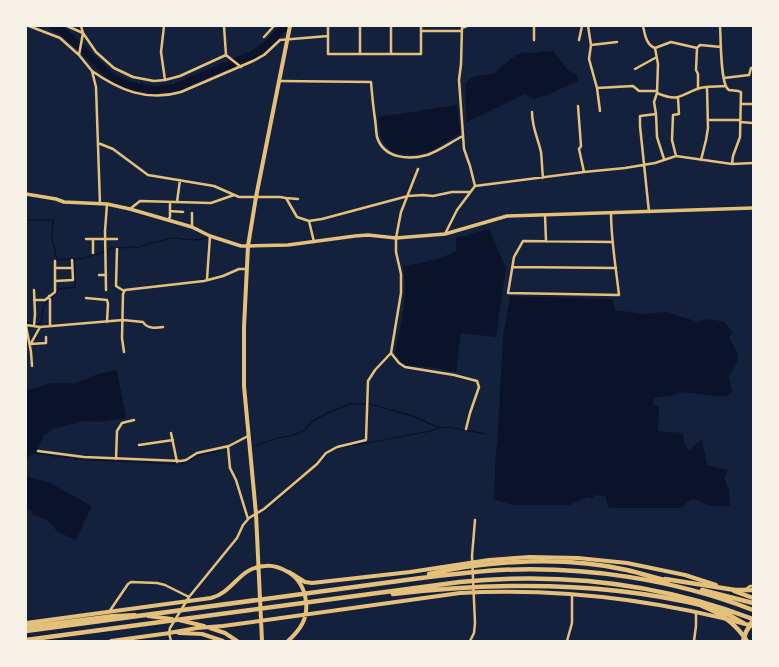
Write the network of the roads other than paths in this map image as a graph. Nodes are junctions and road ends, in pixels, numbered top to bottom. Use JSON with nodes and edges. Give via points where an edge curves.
{"nodes":[{"id":1,"x":29,"y":26,"type":"edge"},
{"id":2,"x":67,"y":26,"type":"edge"},
{"id":3,"x":81,"y":26,"type":"edge"},
{"id":4,"x":164,"y":26,"type":"edge"},
{"id":5,"x":224,"y":26,"type":"edge"},
{"id":6,"x":274,"y":26,"type":"edge"},
{"id":7,"x":290,"y":26,"type":"edge"},
{"id":8,"x":328,"y":26,"type":"edge"},
{"id":9,"x":360,"y":26,"type":"edge"},
{"id":10,"x":391,"y":26,"type":"edge"},
{"id":11,"x":421,"y":26,"type":"edge"},
{"id":12,"x":467,"y":26,"type":"edge"},
{"id":13,"x":534,"y":26,"type":"edge"},
{"id":14,"x":582,"y":26,"type":"edge"},
{"id":15,"x":588,"y":26,"type":"edge"},
{"id":16,"x":643,"y":26,"type":"edge"},
{"id":17,"x":720,"y":26,"type":"edge"},
{"id":18,"x":462,"y":29,"type":"edge"},
{"id":19,"x":421,"y":31,"type":"junction"},
{"id":20,"x":83,"y":33,"type":"junction"},
{"id":21,"x":328,"y":36,"type":"junction"},
{"id":22,"x":264,"y":37,"type":"dead end"},
{"id":23,"x":288,"y":39,"type":"junction"},
{"id":24,"x":534,"y":40,"type":"dead end"},
{"id":25,"x":579,"y":40,"type":"dead end"},
{"id":26,"x":616,"y":42,"type":"dead end"},
{"id":27,"x":591,"y":45,"type":"junction"},
{"id":28,"x":721,"y":47,"type":"junction"},
{"id":29,"x":655,"y":48,"type":"junction"},
{"id":30,"x":697,"y":48,"type":"junction"},
{"id":31,"x":360,"y":54,"type":"junction"},
{"id":32,"x":391,"y":54,"type":"junction"},
{"id":33,"x":79,"y":55,"type":"junction"},
{"id":34,"x":226,"y":55,"type":"junction"},
{"id":35,"x":656,"y":58,"type":"junction"},
{"id":36,"x":241,"y":67,"type":"junction"},
{"id":37,"x":753,"y":68,"type":"edge"},
{"id":38,"x":635,"y":69,"type":"dead end"},
{"id":39,"x":92,"y":71,"type":"junction"},
{"id":40,"x":724,"y":78,"type":"junction"},
{"id":41,"x":165,"y":80,"type":"junction"},
{"id":42,"x":280,"y":81,"type":"junction"},
{"id":43,"x":725,"y":86,"type":"junction"},
{"id":44,"x":598,"y":88,"type":"junction"},
{"id":45,"x":707,"y":88,"type":"junction"},
{"id":46,"x":698,"y":89,"type":"junction"},
{"id":47,"x":657,"y":92,"type":"junction"},
{"id":48,"x":678,"y":98,"type":"junction"},
{"id":49,"x":741,"y":104,"type":"junction"},
{"id":50,"x":753,"y":104,"type":"edge"},
{"id":51,"x":578,"y":106,"type":"dead end"},
{"id":52,"x":600,"y":111,"type":"dead end"},
{"id":53,"x":532,"y":112,"type":"dead end"},
{"id":54,"x":656,"y":114,"type":"junction"},
{"id":55,"x":708,"y":120,"type":"junction"},
{"id":56,"x":740,"y":121,"type":"junction"},
{"id":57,"x":753,"y":123,"type":"edge"},
{"id":58,"x":463,"y":136,"type":"junction"},
{"id":59,"x":98,"y":143,"type":"junction"},
{"id":60,"x":676,"y":156,"type":"junction"},
{"id":61,"x":664,"y":160,"type":"junction"},
{"id":62,"x":701,"y":160,"type":"junction"},
{"id":63,"x":753,"y":163,"type":"edge"},
{"id":64,"x":732,"y":164,"type":"junction"},
{"id":65,"x":644,"y":165,"type":"junction"},
{"id":66,"x":418,"y":169,"type":"dead end"},
{"id":67,"x":584,"y":172,"type":"junction"},
{"id":68,"x":543,"y":178,"type":"junction"},
{"id":69,"x":180,"y":180,"type":"junction"},
{"id":70,"x":476,"y":186,"type":"junction"},
{"id":71,"x":470,"y":192,"type":"junction"},
{"id":72,"x":26,"y":194,"type":"edge"},
{"id":73,"x":235,"y":195,"type":"junction"},
{"id":74,"x":408,"y":196,"type":"junction"},
{"id":75,"x":256,"y":197,"type":"junction"},
{"id":76,"x":286,"y":198,"type":"junction"},
{"id":77,"x":298,"y":200,"type":"dead end"},
{"id":78,"x":170,"y":202,"type":"junction"},
{"id":79,"x":176,"y":202,"type":"junction"},
{"id":80,"x":100,"y":204,"type":"junction"},
{"id":81,"x":107,"y":204,"type":"junction"},
{"id":82,"x":753,"y":208,"type":"edge"},
{"id":83,"x":130,"y":209,"type":"junction"},
{"id":84,"x":170,"y":211,"type":"junction"},
{"id":85,"x":183,"y":212,"type":"dead end"},
{"id":86,"x":649,"y":212,"type":"junction"},
{"id":87,"x":192,"y":213,"type":"dead end"},
{"id":88,"x":611,"y":213,"type":"junction"},
{"id":89,"x":545,"y":215,"type":"junction"},
{"id":90,"x":168,"y":220,"type":"junction"},
{"id":91,"x":310,"y":221,"type":"junction"},
{"id":92,"x":192,"y":227,"type":"junction"},
{"id":93,"x":445,"y":234,"type":"junction"},
{"id":94,"x":210,"y":236,"type":"junction"},
{"id":95,"x":396,"y":238,"type":"junction"},
{"id":96,"x":86,"y":239,"type":"dead end"},
{"id":97,"x":93,"y":239,"type":"junction"},
{"id":98,"x":105,"y":239,"type":"junction"},
{"id":99,"x":117,"y":239,"type":"dead end"},
{"id":100,"x":546,"y":241,"type":"junction"},
{"id":101,"x":314,"y":242,"type":"junction"},
{"id":102,"x":613,"y":242,"type":"junction"},
{"id":103,"x":248,"y":246,"type":"junction"},
{"id":104,"x":117,"y":249,"type":"dead end"},
{"id":105,"x":93,"y":253,"type":"dead end"},
{"id":106,"x":72,"y":260,"type":"dead end"},
{"id":107,"x":55,"y":261,"type":"dead end"},
{"id":108,"x":512,"y":267,"type":"junction"},
{"id":109,"x":55,"y":268,"type":"junction"},
{"id":110,"x":72,"y":268,"type":"junction"},
{"id":111,"x":616,"y":268,"type":"junction"},
{"id":112,"x":247,"y":269,"type":"junction"},
{"id":113,"x":99,"y":275,"type":"dead end"},
{"id":114,"x":106,"y":275,"type":"junction"},
{"id":115,"x":207,"y":279,"type":"junction"},
{"id":116,"x":55,"y":281,"type":"junction"},
{"id":117,"x":34,"y":290,"type":"dead end"},
{"id":118,"x":106,"y":290,"type":"dead end"},
{"id":119,"x":124,"y":291,"type":"junction"},
{"id":120,"x":49,"y":296,"type":"junction"},
{"id":121,"x":109,"y":296,"type":"dead end"},
{"id":122,"x":86,"y":298,"type":"dead end"},
{"id":123,"x":34,"y":300,"type":"junction"},
{"id":124,"x":107,"y":300,"type":"junction"},
{"id":125,"x":123,"y":320,"type":"junction"},
{"id":126,"x":107,"y":322,"type":"junction"},
{"id":127,"x":26,"y":325,"type":"edge"},
{"id":128,"x":34,"y":326,"type":"junction"},
{"id":129,"x":50,"y":326,"type":"junction"},
{"id":130,"x":40,"y":327,"type":"junction"},
{"id":131,"x":163,"y":328,"type":"dead end"},
{"id":132,"x":46,"y":337,"type":"dead end"},
{"id":133,"x":31,"y":346,"type":"junction"},
{"id":134,"x":26,"y":349,"type":"edge"},
{"id":135,"x":124,"y":352,"type":"dead end"},
{"id":136,"x":391,"y":353,"type":"junction"},
{"id":137,"x":32,"y":366,"type":"dead end"},
{"id":138,"x":134,"y":420,"type":"dead end"},
{"id":139,"x":466,"y":429,"type":"dead end"},
{"id":140,"x":171,"y":433,"type":"dead end"},
{"id":141,"x":248,"y":436,"type":"junction"},
{"id":142,"x":173,"y":440,"type":"junction"},
{"id":143,"x":139,"y":445,"type":"dead end"},
{"id":144,"x":228,"y":447,"type":"junction"},
{"id":145,"x":38,"y":451,"type":"dead end"},
{"id":146,"x":116,"y":459,"type":"junction"},
{"id":147,"x":177,"y":462,"type":"junction"},
{"id":148,"x":256,"y":514,"type":"junction"},
{"id":149,"x":248,"y":519,"type":"junction"},
{"id":150,"x":475,"y":520,"type":"dead end"},
{"id":151,"x":472,"y":562,"type":"junction"},
{"id":152,"x":259,"y":566,"type":"junction"},
{"id":153,"x":288,"y":572,"type":"junction"},
{"id":154,"x":624,"y":576,"type":"junction"},
{"id":155,"x":406,"y":580,"type":"junction"},
{"id":156,"x":623,"y":584,"type":"junction"},
{"id":157,"x":753,"y":586,"type":"edge"},
{"id":158,"x":753,"y":590,"type":"edge"},
{"id":159,"x":473,"y":592,"type":"junction"},
{"id":160,"x":742,"y":594,"type":"junction"},
{"id":161,"x":363,"y":595,"type":"junction"},
{"id":162,"x":572,"y":595,"type":"junction"},
{"id":163,"x":189,"y":597,"type":"junction"},
{"id":164,"x":753,"y":598,"type":"edge"},
{"id":165,"x":186,"y":602,"type":"junction"},
{"id":166,"x":753,"y":603,"type":"edge"},
{"id":167,"x":753,"y":610,"type":"edge"},
{"id":168,"x":109,"y":612,"type":"junction"},
{"id":169,"x":696,"y":612,"type":"junction"},
{"id":170,"x":306,"y":614,"type":"junction"},
{"id":171,"x":262,"y":620,"type":"junction"},
{"id":172,"x":753,"y":620,"type":"edge"},
{"id":173,"x":26,"y":623,"type":"edge"},
{"id":174,"x":743,"y":623,"type":"junction"},
{"id":175,"x":753,"y":626,"type":"edge"},
{"id":176,"x":26,"y":627,"type":"edge"},
{"id":177,"x":26,"y":632,"type":"edge"},
{"id":178,"x":170,"y":633,"type":"junction"},
{"id":179,"x":26,"y":640,"type":"edge"},
{"id":180,"x":111,"y":641,"type":"edge"},
{"id":181,"x":171,"y":641,"type":"edge"},
{"id":182,"x":223,"y":641,"type":"edge"},
{"id":183,"x":237,"y":641,"type":"edge"},
{"id":184,"x":262,"y":641,"type":"edge"},
{"id":185,"x":288,"y":641,"type":"edge"},
{"id":186,"x":470,"y":641,"type":"edge"},
{"id":187,"x":567,"y":641,"type":"edge"},
{"id":188,"x":694,"y":641,"type":"edge"},
{"id":189,"x":743,"y":641,"type":"edge"},
{"id":190,"x":747,"y":641,"type":"edge"}],
"edges":[{"from":1,"to":33,"type":"street","via":[[60,38]]},
{"from":2,"to":20,"type":"street"},
{"from":3,"to":20,"type":"street"},
{"from":4,"to":41,"type":"street","via":[[161,52]]},
{"from":5,"to":34,"type":"street"},
{"from":6,"to":22,"type":"street"},
{"from":7,"to":23,"type":"main road"},
{"from":8,"to":21,"type":"street"},
{"from":9,"to":31,"type":"street"},
{"from":10,"to":32,"type":"street"},
{"from":11,"to":19,"type":"street"},
{"from":12,"to":18,"type":"street"},
{"from":13,"to":24,"type":"street"},
{"from":14,"to":25,"type":"street"},
{"from":15,"to":27,"type":"street"},
{"from":16,"to":29,"type":"street","via":[[646,40]]},
{"from":17,"to":28,"type":"street"},
{"from":18,"to":19,"type":"street"},
{"from":18,"to":58,"type":"street","via":[[459,80]]},
{"from":19,"to":32,"type":"street","via":[[421,54]]},
{"from":20,"to":33,"type":"street"},
{"from":20,"to":41,"type":"street","via":[[96,52],[114,68],[133,77],[154,81]]},
{"from":21,"to":23,"type":"street"},
{"from":21,"to":31,"type":"street","via":[[328,54]]},
{"from":23,"to":36,"type":"street","via":[[280,40],[264,54]]},
{"from":23,"to":42,"type":"main road"},
{"from":26,"to":27,"type":"street"},
{"from":27,"to":44,"type":"street","via":[[589,59]]},
{"from":28,"to":30,"type":"street","via":[[700,45]]},
{"from":28,"to":40,"type":"street"},
{"from":29,"to":30,"type":"street","via":[[671,42]]},
{"from":29,"to":35,"type":"street"},
{"from":30,"to":46,"type":"street"},
{"from":31,"to":32,"type":"street"},
{"from":33,"to":39,"type":"street"},
{"from":34,"to":36,"type":"street"},
{"from":34,"to":41,"type":"street"},
{"from":35,"to":38,"type":"street"},
{"from":35,"to":47,"type":"street"},
{"from":36,"to":39,"type":"street","via":[[181,92],[158,96],[130,92],[115,86]]},
{"from":37,"to":40,"type":"street","via":[[749,75]]},
{"from":39,"to":59,"type":"street","via":[[96,87]]},
{"from":40,"to":43,"type":"street"},
{"from":42,"to":58,"type":"street","via":[[371,82],[377,138],[385,150],[393,155],[405,158],[429,154]]},
{"from":42,"to":75,"type":"main road"},
{"from":43,"to":45,"type":"street"},
{"from":43,"to":49,"type":"street","via":[[729,90],[742,92]]},
{"from":44,"to":47,"type":"street","via":[[633,86],[639,91]]},
{"from":44,"to":52,"type":"street"},
{"from":45,"to":46,"type":"street"},
{"from":45,"to":55,"type":"street"},
{"from":46,"to":48,"type":"street"},
{"from":47,"to":48,"type":"street","via":[[670,98]]},
{"from":47,"to":54,"type":"street","via":[[654,102]]},
{"from":48,"to":60,"type":"street","via":[[679,114],[673,115],[672,140]]},
{"from":49,"to":50,"type":"street"},
{"from":49,"to":56,"type":"street"},
{"from":51,"to":67,"type":"street","via":[[581,146],[579,149]]},
{"from":53,"to":68,"type":"street"},
{"from":54,"to":61,"type":"street","via":[[657,137]]},
{"from":54,"to":65,"type":"street","via":[[640,116]]},
{"from":55,"to":56,"type":"street"},
{"from":55,"to":62,"type":"street"},
{"from":56,"to":57,"type":"street"},
{"from":56,"to":64,"type":"street","via":[[740,137]]},
{"from":58,"to":70,"type":"street","via":[[464,150]]},
{"from":59,"to":69,"type":"street","via":[[113,148],[148,174]]},
{"from":59,"to":80,"type":"street"},
{"from":60,"to":61,"type":"street"},
{"from":60,"to":62,"type":"street"},
{"from":61,"to":65,"type":"street"},
{"from":62,"to":64,"type":"street"},
{"from":63,"to":64,"type":"street"},
{"from":65,"to":67,"type":"street"},
{"from":65,"to":86,"type":"street"},
{"from":66,"to":74,"type":"street"},
{"from":67,"to":68,"type":"street"},
{"from":68,"to":70,"type":"street"},
{"from":69,"to":73,"type":"street","via":[[214,186]]},
{"from":69,"to":79,"type":"street"},
{"from":70,"to":71,"type":"street"},
{"from":71,"to":74,"type":"street"},
{"from":71,"to":93,"type":"street","via":[[456,210]]},
{"from":72,"to":80,"type":"main road","via":[[64,202]]},
{"from":73,"to":75,"type":"street"},
{"from":73,"to":79,"type":"street","via":[[211,203]]},
{"from":74,"to":91,"type":"street"},
{"from":74,"to":95,"type":"street","via":[[401,212]]},
{"from":75,"to":76,"type":"street"},
{"from":75,"to":103,"type":"main road"},
{"from":76,"to":77,"type":"street"},
{"from":76,"to":91,"type":"street","via":[[298,217]]},
{"from":78,"to":79,"type":"street"},
{"from":78,"to":83,"type":"street","via":[[140,201]]},
{"from":78,"to":84,"type":"street"},
{"from":80,"to":81,"type":"main road"},
{"from":81,"to":83,"type":"main road"},
{"from":81,"to":98,"type":"street"},
{"from":82,"to":86,"type":"main road"},
{"from":83,"to":90,"type":"main road"},
{"from":84,"to":85,"type":"street"},
{"from":84,"to":90,"type":"street"},
{"from":86,"to":88,"type":"main road"},
{"from":87,"to":92,"type":"street"},
{"from":88,"to":89,"type":"main road"},
{"from":88,"to":102,"type":"street"},
{"from":89,"to":93,"type":"main road","via":[[502,216]]},
{"from":89,"to":100,"type":"street"},
{"from":90,"to":92,"type":"main road"},
{"from":91,"to":101,"type":"street"},
{"from":92,"to":94,"type":"main road"},
{"from":93,"to":95,"type":"main road"},
{"from":94,"to":103,"type":"main road"},
{"from":94,"to":115,"type":"street"},
{"from":95,"to":101,"type":"main road","via":[[368,235]]},
{"from":95,"to":136,"type":"street","via":[[401,293]]},
{"from":96,"to":97,"type":"street"},
{"from":97,"to":98,"type":"street"},
{"from":97,"to":105,"type":"street"},
{"from":98,"to":99,"type":"street"},
{"from":98,"to":114,"type":"street"},
{"from":100,"to":102,"type":"street"},
{"from":100,"to":108,"type":"street","via":[[523,241],[519,245]]},
{"from":101,"to":103,"type":"main road"},
{"from":102,"to":111,"type":"street"},
{"from":103,"to":112,"type":"main road"},
{"from":104,"to":119,"type":"street","via":[[116,286]]},
{"from":106,"to":110,"type":"street"},
{"from":107,"to":109,"type":"street"},
{"from":108,"to":111,"type":"street"},
{"from":108,"to":111,"type":"street","via":[[508,293],[619,295]]},
{"from":109,"to":110,"type":"street"},
{"from":109,"to":116,"type":"street"},
{"from":110,"to":116,"type":"street","via":[[73,280]]},
{"from":112,"to":115,"type":"street"},
{"from":112,"to":141,"type":"main road","via":[[244,386]]},
{"from":113,"to":114,"type":"street"},
{"from":114,"to":118,"type":"street"},
{"from":115,"to":119,"type":"street"},
{"from":116,"to":120,"type":"street","via":[[55,292]]},
{"from":117,"to":123,"type":"street"},
{"from":119,"to":125,"type":"street"},
{"from":120,"to":123,"type":"street","via":[[45,300]]},
{"from":120,"to":129,"type":"street"},
{"from":121,"to":124,"type":"street"},
{"from":122,"to":124,"type":"street"},
{"from":123,"to":128,"type":"street"},
{"from":124,"to":126,"type":"street"},
{"from":125,"to":126,"type":"street"},
{"from":125,"to":131,"type":"street","via":[[143,322],[150,328]]},
{"from":125,"to":135,"type":"street"},
{"from":126,"to":129,"type":"street"},
{"from":127,"to":128,"type":"street"},
{"from":127,"to":133,"type":"street"},
{"from":128,"to":130,"type":"street"},
{"from":129,"to":130,"type":"street"},
{"from":130,"to":133,"type":"street"},
{"from":132,"to":133,"type":"street","via":[[46,343]]},
{"from":133,"to":134,"type":"street"},
{"from":133,"to":137,"type":"street"},
{"from":136,"to":139,"type":"street","via":[[405,367],[477,381],[479,387]]},
{"from":136,"to":148,"type":"street","via":[[368,381],[366,440],[337,447],[326,453],[317,464]]},
{"from":138,"to":146,"type":"street","via":[[122,423],[117,431]]},
{"from":140,"to":142,"type":"street"},
{"from":141,"to":144,"type":"street"},
{"from":141,"to":148,"type":"main road"},
{"from":142,"to":143,"type":"street"},
{"from":142,"to":147,"type":"street"},
{"from":144,"to":147,"type":"street","via":[[199,452]]},
{"from":144,"to":149,"type":"street","via":[[230,468]]},
{"from":145,"to":146,"type":"street"},
{"from":146,"to":147,"type":"street"},
{"from":148,"to":149,"type":"street"},
{"from":148,"to":152,"type":"main road"},
{"from":149,"to":163,"type":"street"},
{"from":150,"to":151,"type":"street"},
{"from":151,"to":153,"type":"main road","via":[[312,583],[305,582]]},
{"from":151,"to":159,"type":"street"},
{"from":151,"to":160,"type":"main road","via":[[530,557],[627,562],[685,575]]},
{"from":152,"to":153,"type":"main road","via":[[273,566]]},
{"from":152,"to":165,"type":"main road","via":[[247,570],[216,597]]},
{"from":152,"to":171,"type":"main road"},
{"from":153,"to":170,"type":"main road","via":[[298,580],[305,592]]},
{"from":154,"to":155,"type":"highway","via":[[570,570],[529,569],[465,572]]},
{"from":154,"to":158,"type":"highway"},
{"from":154,"to":167,"type":"highway","via":[[684,588]]},
{"from":155,"to":166,"type":"highway","via":[[468,566],[517,562],[580,564],[627,570]]},
{"from":155,"to":177,"type":"highway"},
{"from":156,"to":161,"type":"highway","via":[[562,578],[499,579]]},
{"from":156,"to":172,"type":"highway","via":[[683,596]]},
{"from":156,"to":190,"type":"highway","via":[[712,610],[732,622]]},
{"from":157,"to":160,"type":"street","via":[[746,588]]},
{"from":159,"to":162,"type":"main road"},
{"from":159,"to":170,"type":"main road"},
{"from":159,"to":186,"type":"street","via":[[475,623]]},
{"from":160,"to":164,"type":"main road"},
{"from":161,"to":174,"type":"highway","via":[[458,587],[574,587],[647,594],[704,606]]},
{"from":161,"to":179,"type":"highway"},
{"from":162,"to":169,"type":"main road","via":[[639,601]]},
{"from":162,"to":187,"type":"street","via":[[572,622]]},
{"from":163,"to":165,"type":"street"},
{"from":163,"to":168,"type":"street","via":[[165,585],[131,582]]},
{"from":165,"to":168,"type":"main road"},
{"from":165,"to":178,"type":"street"},
{"from":168,"to":173,"type":"main road"},
{"from":169,"to":174,"type":"main road"},
{"from":169,"to":188,"type":"street"},
{"from":170,"to":171,"type":"main road"},
{"from":170,"to":185,"type":"main road","via":[[300,629]]},
{"from":171,"to":178,"type":"main road"},
{"from":171,"to":184,"type":"main road"},
{"from":172,"to":189,"type":"highway"},
{"from":174,"to":175,"type":"main road"},
{"from":176,"to":183,"type":"main road","via":[[134,615],[198,624],[217,630]]},
{"from":178,"to":180,"type":"main road"},
{"from":178,"to":181,"type":"street"},
{"from":178,"to":182,"type":"main road","via":[[202,634]]}]}
